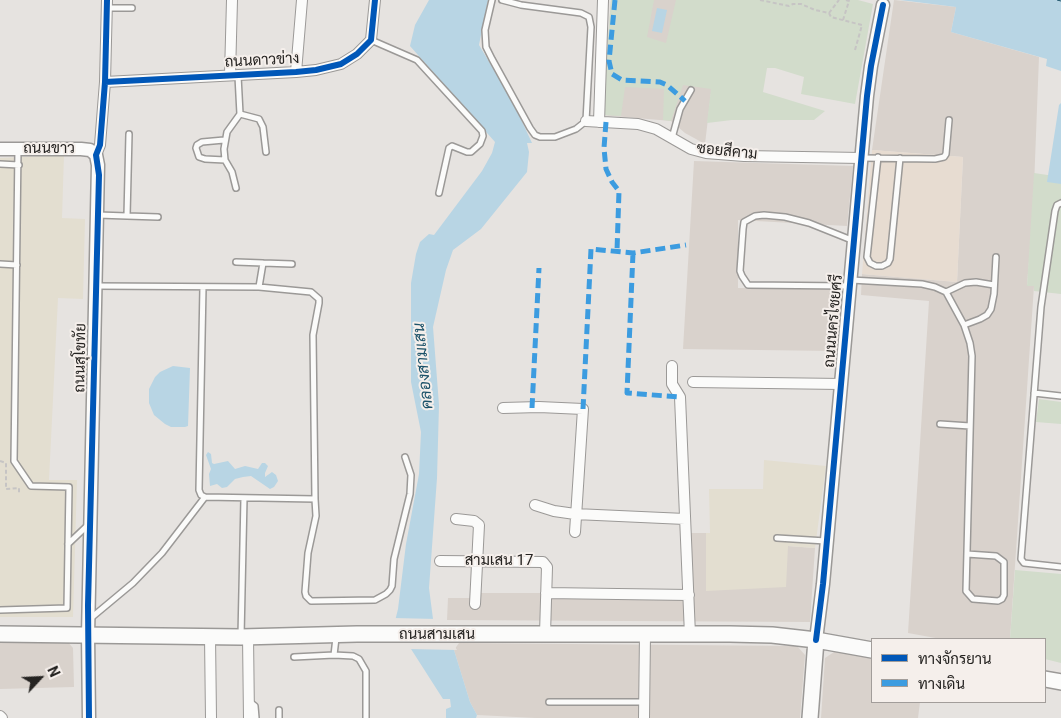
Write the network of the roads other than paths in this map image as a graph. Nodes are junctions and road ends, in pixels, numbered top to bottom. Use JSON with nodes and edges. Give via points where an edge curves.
{"nodes":[{"id":1,"x":232,"y":0,"type":"edge"},
{"id":2,"x":302,"y":0,"type":"edge"},
{"id":3,"x":375,"y":0,"type":"edge"},
{"id":4,"x":492,"y":0,"type":"edge"},
{"id":5,"x":502,"y":0,"type":"edge"},
{"id":6,"x":603,"y":0,"type":"edge"},
{"id":7,"x":522,"y":2,"type":"edge"},
{"id":8,"x":107,"y":4,"type":"edge"},
{"id":9,"x":883,"y":5,"type":"dead end"},
{"id":10,"x":132,"y":8,"type":"dead end"},
{"id":11,"x":371,"y":40,"type":"junction"},
{"id":12,"x":296,"y":72,"type":"junction"},
{"id":13,"x":234,"y":75,"type":"junction"},
{"id":14,"x":105,"y":82,"type":"junction"},
{"id":15,"x":691,"y":90,"type":"dead end"},
{"id":16,"x":240,"y":114,"type":"junction"},
{"id":17,"x":949,"y":120,"type":"dead end"},
{"id":18,"x":586,"y":121,"type":"junction"},
{"id":19,"x":599,"y":122,"type":"junction"},
{"id":20,"x":129,"y":134,"type":"dead end"},
{"id":21,"x":672,"y":138,"type":"junction"},
{"id":22,"x":224,"y":140,"type":"junction"},
{"id":23,"x":18,"y":148,"type":"junction"},
{"id":24,"x":0,"y":149,"type":"edge"},
{"id":25,"x":266,"y":152,"type":"dead end"},
{"id":26,"x":96,"y":155,"type":"junction"},
{"id":27,"x":878,"y":157,"type":"junction"},
{"id":28,"x":861,"y":158,"type":"junction"},
{"id":29,"x":900,"y":158,"type":"junction"},
{"id":30,"x":225,"y":160,"type":"junction"},
{"id":31,"x":0,"y":164,"type":"edge"},
{"id":32,"x":19,"y":165,"type":"junction"},
{"id":33,"x":236,"y":188,"type":"dead end"},
{"id":34,"x":439,"y":193,"type":"dead end"},
{"id":35,"x":1061,"y":203,"type":"edge"},
{"id":36,"x":98,"y":215,"type":"junction"},
{"id":37,"x":127,"y":216,"type":"junction"},
{"id":38,"x":158,"y":217,"type":"dead end"},
{"id":39,"x":854,"y":241,"type":"junction"},
{"id":40,"x":996,"y":257,"type":"dead end"},
{"id":41,"x":236,"y":262,"type":"dead end"},
{"id":42,"x":263,"y":263,"type":"junction"},
{"id":43,"x":0,"y":264,"type":"edge"},
{"id":44,"x":292,"y":264,"type":"dead end"},
{"id":45,"x":17,"y":265,"type":"junction"},
{"id":46,"x":850,"y":283,"type":"junction"},
{"id":47,"x":994,"y":284,"type":"junction"},
{"id":48,"x":96,"y":286,"type":"junction"},
{"id":49,"x":204,"y":287,"type":"junction"},
{"id":50,"x":259,"y":287,"type":"junction"},
{"id":51,"x":946,"y":292,"type":"junction"},
{"id":52,"x":964,"y":325,"type":"junction"},
{"id":53,"x":672,"y":366,"type":"dead end"},
{"id":54,"x":692,"y":382,"type":"dead end"},
{"id":55,"x":841,"y":384,"type":"junction"},
{"id":56,"x":1034,"y":393,"type":"junction"},
{"id":57,"x":1061,"y":396,"type":"edge"},
{"id":58,"x":503,"y":408,"type":"dead end"},
{"id":59,"x":940,"y":424,"type":"dead end"},
{"id":60,"x":970,"y":426,"type":"junction"},
{"id":61,"x":405,"y":457,"type":"dead end"},
{"id":62,"x":205,"y":497,"type":"junction"},
{"id":63,"x":244,"y":498,"type":"junction"},
{"id":64,"x":315,"y":499,"type":"junction"},
{"id":65,"x":535,"y":505,"type":"dead end"},
{"id":66,"x":575,"y":514,"type":"junction"},
{"id":67,"x":456,"y":519,"type":"dead end"},
{"id":68,"x":685,"y":519,"type":"junction"},
{"id":69,"x":90,"y":522,"type":"junction"},
{"id":70,"x":574,"y":532,"type":"dead end"},
{"id":71,"x":777,"y":538,"type":"dead end"},
{"id":72,"x":827,"y":541,"type":"junction"},
{"id":73,"x":68,"y":544,"type":"junction"},
{"id":74,"x":967,"y":554,"type":"junction"},
{"id":75,"x":440,"y":561,"type":"dead end"},
{"id":76,"x":478,"y":561,"type":"junction"},
{"id":77,"x":1061,"y":567,"type":"edge"},
{"id":78,"x":546,"y":593,"type":"junction"},
{"id":79,"x":689,"y":595,"type":"junction"},
{"id":80,"x":475,"y":604,"type":"dead end"},
{"id":81,"x":0,"y":610,"type":"edge"},
{"id":82,"x":88,"y":628,"type":"junction"},
{"id":83,"x":0,"y":634,"type":"edge"},
{"id":84,"x":545,"y":634,"type":"junction"},
{"id":85,"x":645,"y":634,"type":"junction"},
{"id":86,"x":337,"y":635,"type":"junction"},
{"id":87,"x":690,"y":635,"type":"junction"},
{"id":88,"x":210,"y":636,"type":"junction"},
{"id":89,"x":245,"y":636,"type":"junction"},
{"id":90,"x":816,"y":640,"type":"junction"},
{"id":91,"x":871,"y":650,"type":"edge"},
{"id":92,"x":334,"y":655,"type":"junction"},
{"id":93,"x":294,"y":657,"type":"dead end"},
{"id":94,"x":1046,"y":679,"type":"edge"},
{"id":95,"x":1061,"y":682,"type":"edge"},
{"id":96,"x":249,"y":702,"type":"junction"},
{"id":97,"x":549,"y":702,"type":"dead end"},
{"id":98,"x":644,"y":702,"type":"junction"},
{"id":99,"x":279,"y":710,"type":"dead end"},
{"id":100,"x":89,"y":718,"type":"edge"},
{"id":101,"x":211,"y":718,"type":"edge"},
{"id":102,"x":249,"y":718,"type":"edge"},
{"id":103,"x":256,"y":718,"type":"edge"},
{"id":104,"x":280,"y":718,"type":"edge"},
{"id":105,"x":366,"y":718,"type":"edge"},
{"id":106,"x":644,"y":718,"type":"edge"},
{"id":107,"x":810,"y":718,"type":"edge"}],
"edges":[{"from":1,"to":13,"type":"street"},
{"from":2,"to":12,"type":"street"},
{"from":3,"to":11,"type":"street"},
{"from":4,"to":18,"type":"lane","via":[[485,30],[486,47],[536,135],[564,135]]},
{"from":5,"to":7,"type":"lane"},
{"from":6,"to":19,"type":"street"},
{"from":7,"to":18,"type":"lane","via":[[589,17]]},
{"from":8,"to":10,"type":"lane"},
{"from":8,"to":14,"type":"street","name":"ถนนสุโขทัย"},
{"from":9,"to":28,"type":"street","name":"ถนนนครไชยศรี","via":[[871,66]]},
{"from":11,"to":12,"type":"street","name":"ถนนดาวข่าง","via":[[341,64]]},
{"from":11,"to":34,"type":"lane","via":[[417,60],[482,131],[480,144],[471,152],[452,146],[449,148]]},
{"from":12,"to":13,"type":"street","name":"ถนนดาวข่าง"},
{"from":13,"to":14,"type":"street","name":"ถนนดาวข่าง"},
{"from":13,"to":16,"type":"lane"},
{"from":14,"to":26,"type":"street","name":"ถนนสุโขทัย","via":[[100,145]]},
{"from":15,"to":21,"type":"lane","via":[[680,109]]},
{"from":16,"to":22,"type":"lane"},
{"from":16,"to":25,"type":"lane","via":[[259,119]]},
{"from":17,"to":29,"type":"lane","via":[[944,157]]},
{"from":18,"to":19,"type":"street","name":"ซอยสีคาม"},
{"from":19,"to":21,"type":"street","name":"ซอยสีคาม","via":[[638,124]]},
{"from":20,"to":37,"type":"lane"},
{"from":21,"to":28,"type":"street","name":"ซอยสีคาม","via":[[706,153]]},
{"from":22,"to":30,"type":"lane"},
{"from":22,"to":30,"type":"lane","via":[[202,142],[196,148],[199,157]]},
{"from":23,"to":24,"type":"street","name":"ถนนขาว"},
{"from":23,"to":26,"type":"street","name":"ถนนขาว","via":[[81,149]]},
{"from":23,"to":32,"type":"lane"},
{"from":26,"to":36,"type":"street","name":"ถนนสุโขทัย"},
{"from":27,"to":28,"type":"lane"},
{"from":27,"to":29,"type":"lane"},
{"from":27,"to":29,"type":"lane","via":[[867,257],[876,266],[888,263],[890,259]]},
{"from":28,"to":39,"type":"street","name":"ถนนนครไชยศรี"},
{"from":30,"to":33,"type":"lane"},
{"from":31,"to":32,"type":"lane"},
{"from":32,"to":45,"type":"lane"},
{"from":35,"to":56,"type":"lane","via":[[1057,204],[1055,212],[1045,278]]},
{"from":36,"to":37,"type":"lane"},
{"from":36,"to":48,"type":"street","name":"ถนนสุโขทัย"},
{"from":37,"to":38,"type":"lane"},
{"from":39,"to":46,"type":"street","name":"ถนนนครไชยศรี"},
{"from":39,"to":46,"type":"lane","via":[[785,217],[755,216],[744,222],[743,229],[740,271],[748,285]]},
{"from":40,"to":47,"type":"lane"},
{"from":41,"to":42,"type":"lane"},
{"from":42,"to":44,"type":"lane"},
{"from":42,"to":50,"type":"lane"},
{"from":43,"to":45,"type":"lane"},
{"from":45,"to":73,"type":"lane","via":[[14,461],[31,486],[69,487]]},
{"from":46,"to":51,"type":"lane","via":[[922,284]]},
{"from":46,"to":55,"type":"street","name":"ถนนนครไชยศรี"},
{"from":47,"to":51,"type":"lane","via":[[965,283]]},
{"from":47,"to":52,"type":"lane","via":[[994,301],[987,315]]},
{"from":48,"to":49,"type":"lane"},
{"from":48,"to":69,"type":"street","name":"ถนนสุโขทัย"},
{"from":49,"to":50,"type":"lane"},
{"from":49,"to":62,"type":"lane","via":[[199,490]]},
{"from":50,"to":64,"type":"lane","via":[[311,292],[319,299],[314,335]]},
{"from":51,"to":52,"type":"lane"},
{"from":52,"to":60,"type":"lane","via":[[972,356]]},
{"from":53,"to":68,"type":"street","via":[[672,384],[680,396]]},
{"from":54,"to":55,"type":"street"},
{"from":55,"to":72,"type":"street","name":"ถนนนครไชยศรี"},
{"from":56,"to":57,"type":"lane"},
{"from":56,"to":77,"type":"lane","via":[[1021,559]]},
{"from":58,"to":66,"type":"street","via":[[583,409]]},
{"from":59,"to":60,"type":"lane"},
{"from":60,"to":74,"type":"lane"},
{"from":61,"to":64,"type":"lane","via":[[411,475],[410,494],[394,559],[392,586],[381,598],[311,601],[306,596],[308,553],[316,516]]},
{"from":62,"to":63,"type":"lane"},
{"from":62,"to":82,"type":"lane","via":[[162,553]]},
{"from":63,"to":64,"type":"lane"},
{"from":63,"to":89,"type":"lane"},
{"from":65,"to":66,"type":"street"},
{"from":66,"to":68,"type":"street"},
{"from":66,"to":70,"type":"street"},
{"from":67,"to":76,"type":"street","via":[[479,524]]},
{"from":68,"to":79,"type":"street"},
{"from":69,"to":73,"type":"lane"},
{"from":69,"to":82,"type":"street","name":"ถนนสุโขทัย"},
{"from":71,"to":72,"type":"lane"},
{"from":72,"to":90,"type":"street","name":"ถนนนครไชยศรี"},
{"from":73,"to":81,"type":"lane","via":[[67,608]]},
{"from":74,"to":74,"type":"lane","via":[[996,556],[1004,562],[1002,599],[988,601],[968,596]]},
{"from":75,"to":76,"type":"street","name":"สามเสน 17"},
{"from":76,"to":78,"type":"street","name":"สามเสน 17","via":[[543,562],[547,567]]},
{"from":76,"to":80,"type":"street"},
{"from":78,"to":79,"type":"street"},
{"from":78,"to":84,"type":"street","name":"สามเสน 17"},
{"from":79,"to":87,"type":"street"},
{"from":82,"to":83,"type":"main road","name":"ถนนสามเสน"},
{"from":82,"to":88,"type":"main road","name":"ถนนสามเสน"},
{"from":82,"to":100,"type":"street","name":"ถนนสุโขทัย"},
{"from":84,"to":85,"type":"main road","name":"ถนนสามเสน"},
{"from":84,"to":86,"type":"main road","name":"ถนนสามเสน"},
{"from":85,"to":87,"type":"main road","name":"ถนนสามเสน"},
{"from":85,"to":98,"type":"street"},
{"from":86,"to":89,"type":"main road","name":"ถนนสามเสน"},
{"from":86,"to":92,"type":"lane"},
{"from":87,"to":90,"type":"main road","name":"ถนนสามเสน","via":[[772,635]]},
{"from":88,"to":89,"type":"main road","name":"ถนนสามเสน"},
{"from":88,"to":101,"type":"street"},
{"from":89,"to":96,"type":"street"},
{"from":90,"to":91,"type":"main road","name":"ถนนสามเสน"},
{"from":90,"to":107,"type":"main road","name":"ถนนนครไชยศรี"},
{"from":92,"to":93,"type":"lane"},
{"from":92,"to":105,"type":"lane","via":[[353,656],[359,659],[366,671]]},
{"from":94,"to":95,"type":"main road"},
{"from":96,"to":102,"type":"street"},
{"from":96,"to":103,"type":"lane","via":[[255,706]]},
{"from":97,"to":98,"type":"lane"},
{"from":98,"to":106,"type":"street"},
{"from":99,"to":104,"type":"lane"}]}
